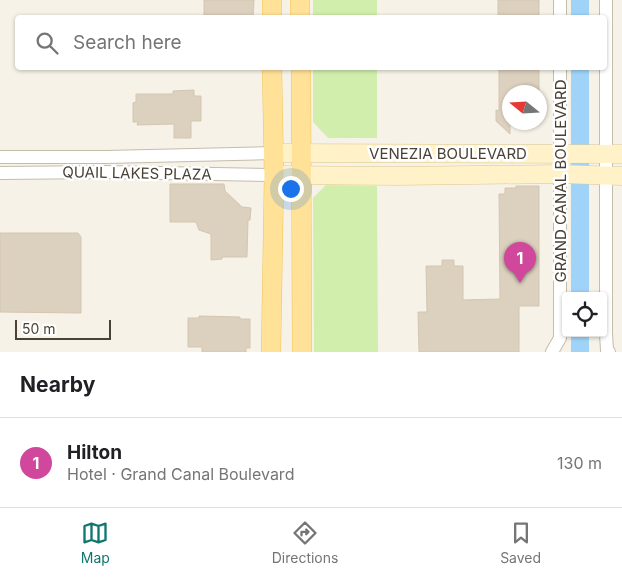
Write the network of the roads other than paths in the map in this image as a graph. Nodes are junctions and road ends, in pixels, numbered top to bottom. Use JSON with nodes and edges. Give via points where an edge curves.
{"nodes":[{"id":1,"x":272,"y":0,"type":"edge"},
{"id":2,"x":300,"y":0,"type":"edge"},
{"id":3,"x":560,"y":0,"type":"edge"},
{"id":4,"x":606,"y":0,"type":"edge"},
{"id":5,"x":272,"y":15,"type":"edge"},
{"id":6,"x":300,"y":15,"type":"edge"},
{"id":7,"x":560,"y":15,"type":"edge"},
{"id":8,"x":607,"y":15,"type":"edge"},
{"id":9,"x":607,"y":19,"type":"edge"},
{"id":10,"x":272,"y":70,"type":"edge"},
{"id":11,"x":300,"y":70,"type":"edge"},
{"id":12,"x":560,"y":70,"type":"edge"},
{"id":13,"x":273,"y":153,"type":"junction"},
{"id":14,"x":301,"y":153,"type":"junction"},
{"id":15,"x":560,"y":153,"type":"junction"},
{"id":16,"x":352,"y":154,"type":"junction"},
{"id":17,"x":614,"y":154,"type":"edge"},
{"id":18,"x":0,"y":157,"type":"edge"},
{"id":19,"x":0,"y":173,"type":"edge"},
{"id":20,"x":301,"y":174,"type":"junction"},
{"id":21,"x":560,"y":174,"type":"junction"},
{"id":22,"x":274,"y":175,"type":"junction"},
{"id":23,"x":353,"y":175,"type":"junction"},
{"id":24,"x":614,"y":176,"type":"edge"},
{"id":25,"x":271,"y":352,"type":"edge"},
{"id":26,"x":302,"y":352,"type":"edge"},
{"id":27,"x":552,"y":352,"type":"edge"},
{"id":28,"x":609,"y":352,"type":"edge"}],
"edges":[{"from":1,"to":5,"type":"main road"},
{"from":2,"to":6,"type":"main road"},
{"from":3,"to":7,"type":"street"},
{"from":4,"to":8,"type":"street"},
{"from":9,"to":17,"type":"street"},
{"from":10,"to":13,"type":"main road"},
{"from":11,"to":14,"type":"main road"},
{"from":12,"to":15,"type":"street","name":"GRAND CANAL BOULEVARD"},
{"from":13,"to":14,"type":"street","name":"VENEZIA BOULEVARD"},
{"from":13,"to":18,"type":"street","name":"QUAIL LAKES PLAZA"},
{"from":13,"to":22,"type":"main road"},
{"from":14,"to":16,"type":"street","name":"VENEZIA BOULEVARD"},
{"from":14,"to":20,"type":"main road"},
{"from":15,"to":16,"type":"street","name":"VENEZIA BOULEVARD"},
{"from":15,"to":17,"type":"street","name":"VENEZIA BOULEVARD"},
{"from":15,"to":21,"type":"street","name":"GRAND CANAL BOULEVARD"},
{"from":16,"to":23,"type":"street"},
{"from":17,"to":24,"type":"street"},
{"from":19,"to":22,"type":"street","name":"QUAIL LAKES PLAZA"},
{"from":20,"to":22,"type":"street","name":"VENEZIA BOULEVARD"},
{"from":20,"to":23,"type":"street","name":"VENEZIA BOULEVARD"},
{"from":20,"to":26,"type":"main road"},
{"from":21,"to":23,"type":"street","name":"VENEZIA BOULEVARD"},
{"from":21,"to":24,"type":"street","name":"VENEZIA BOULEVARD"},
{"from":21,"to":27,"type":"street","name":"GRAND CANAL BOULEVARD","via":[[560,338]]},
{"from":22,"to":25,"type":"main road"},
{"from":24,"to":28,"type":"street","via":[[606,345]]}]}
